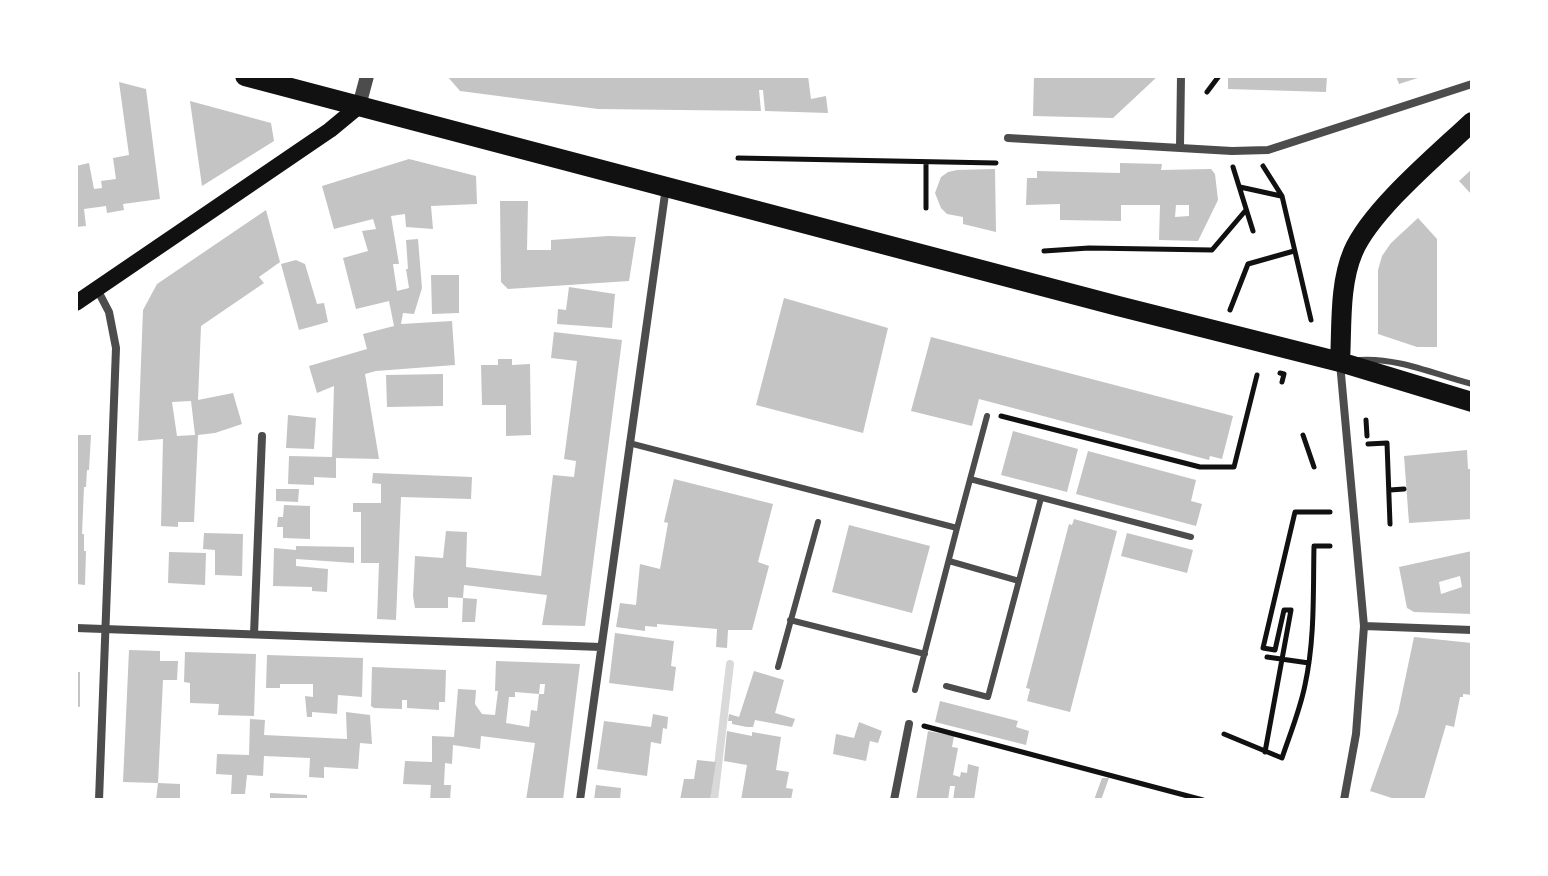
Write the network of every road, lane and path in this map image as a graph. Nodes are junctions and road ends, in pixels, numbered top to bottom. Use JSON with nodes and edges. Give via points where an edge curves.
{"nodes":[{"id":1,"x":245,"y":76,"type":"edge"},
{"id":2,"x":367,"y":76,"type":"edge"},
{"id":3,"x":1181,"y":76,"type":"edge"},
{"id":4,"x":1219,"y":76,"type":"edge"},
{"id":5,"x":1472,"y":84,"type":"edge"},
{"id":6,"x":1207,"y":92,"type":"dead end"},
{"id":7,"x":359,"y":106,"type":"junction"},
{"id":8,"x":1472,"y":122,"type":"edge"},
{"id":9,"x":1008,"y":138,"type":"dead end"},
{"id":10,"x":1180,"y":147,"type":"junction"},
{"id":11,"x":738,"y":158,"type":"dead end"},
{"id":12,"x":926,"y":162,"type":"junction"},
{"id":13,"x":996,"y":163,"type":"dead end"},
{"id":14,"x":1232,"y":163,"type":"dead end"},
{"id":15,"x":1262,"y":164,"type":"dead end"},
{"id":16,"x":666,"y":186,"type":"junction"},
{"id":17,"x":1239,"y":187,"type":"junction"},
{"id":18,"x":1282,"y":196,"type":"junction"},
{"id":19,"x":926,"y":208,"type":"dead end"},
{"id":20,"x":1246,"y":210,"type":"junction"},
{"id":21,"x":1253,"y":231,"type":"dead end"},
{"id":22,"x":1044,"y":251,"type":"dead end"},
{"id":23,"x":1294,"y":251,"type":"junction"},
{"id":24,"x":97,"y":289,"type":"junction"},
{"id":25,"x":76,"y":303,"type":"edge"},
{"id":26,"x":1230,"y":310,"type":"dead end"},
{"id":27,"x":1311,"y":320,"type":"dead end"},
{"id":28,"x":1340,"y":362,"type":"junction"},
{"id":29,"x":1275,"y":372,"type":"dead end"},
{"id":30,"x":1257,"y":375,"type":"dead end"},
{"id":31,"x":1282,"y":382,"type":"dead end"},
{"id":32,"x":1472,"y":384,"type":"edge"},
{"id":33,"x":1472,"y":402,"type":"edge"},
{"id":34,"x":987,"y":416,"type":"joint"},
{"id":35,"x":1366,"y":420,"type":"dead end"},
{"id":36,"x":1303,"y":435,"type":"dead end"},
{"id":37,"x":262,"y":436,"type":"dead end"},
{"id":38,"x":1367,"y":436,"type":"dead end"},
{"id":39,"x":629,"y":443,"type":"junction"},
{"id":40,"x":1368,"y":444,"type":"dead end"},
{"id":41,"x":1314,"y":467,"type":"dead end"},
{"id":42,"x":970,"y":479,"type":"junction"},
{"id":43,"x":1404,"y":489,"type":"dead end"},
{"id":44,"x":1390,"y":490,"type":"junction"},
{"id":45,"x":1041,"y":498,"type":"junction"},
{"id":46,"x":1330,"y":512,"type":"dead end"},
{"id":47,"x":818,"y":522,"type":"dead end"},
{"id":48,"x":1390,"y":524,"type":"dead end"},
{"id":49,"x":957,"y":528,"type":"junction"},
{"id":50,"x":1191,"y":537,"type":"dead end"},
{"id":51,"x":1330,"y":546,"type":"dead end"},
{"id":52,"x":949,"y":561,"type":"junction"},
{"id":53,"x":1019,"y":581,"type":"junction"},
{"id":54,"x":790,"y":620,"type":"junction"},
{"id":55,"x":1364,"y":626,"type":"junction"},
{"id":56,"x":76,"y":628,"type":"edge"},
{"id":57,"x":104,"y":628,"type":"junction"},
{"id":58,"x":1472,"y":630,"type":"edge"},
{"id":59,"x":254,"y":634,"type":"junction"},
{"id":60,"x":601,"y":647,"type":"junction"},
{"id":61,"x":925,"y":654,"type":"junction"},
{"id":62,"x":1267,"y":657,"type":"dead end"},
{"id":63,"x":1283,"y":660,"type":"junction"},
{"id":64,"x":1309,"y":663,"type":"junction"},
{"id":65,"x":778,"y":667,"type":"dead end"},
{"id":66,"x":946,"y":686,"type":"dead end"},
{"id":67,"x":915,"y":690,"type":"dead end"},
{"id":68,"x":909,"y":724,"type":"joint"},
{"id":69,"x":1224,"y":734,"type":"dead end"},
{"id":70,"x":1265,"y":752,"type":"junction"},
{"id":71,"x":99,"y":800,"type":"edge"},
{"id":72,"x":580,"y":800,"type":"edge"},
{"id":73,"x":894,"y":800,"type":"edge"},
{"id":74,"x":1203,"y":800,"type":"edge"},
{"id":75,"x":1344,"y":800,"type":"edge"}],
"edges":[{"from":1,"to":7,"type":"main road"},
{"from":2,"to":7,"type":"street"},
{"from":3,"to":10,"type":"street"},
{"from":4,"to":6,"type":"path"},
{"from":5,"to":10,"type":"street","via":[[1268,150]]},
{"from":7,"to":16,"type":"main road"},
{"from":7,"to":24,"type":"main road"},
{"from":8,"to":28,"type":"main road","via":[[1367,226],[1352,255],[1345,289]]},
{"from":9,"to":10,"type":"street"},
{"from":11,"to":12,"type":"path"},
{"from":12,"to":13,"type":"path"},
{"from":12,"to":19,"type":"path"},
{"from":14,"to":17,"type":"path"},
{"from":15,"to":18,"type":"path"},
{"from":16,"to":28,"type":"main road"},
{"from":16,"to":39,"type":"street"},
{"from":17,"to":18,"type":"path"},
{"from":17,"to":20,"type":"path"},
{"from":18,"to":23,"type":"path"},
{"from":20,"to":21,"type":"path"},
{"from":20,"to":22,"type":"path","via":[[1212,250]]},
{"from":23,"to":26,"type":"path","via":[[1248,264]]},
{"from":23,"to":27,"type":"path"},
{"from":24,"to":25,"type":"main road"},
{"from":24,"to":57,"type":"street","via":[[109,312],[116,348]]},
{"from":28,"to":32,"type":"lane","via":[[1402,364]]},
{"from":28,"to":33,"type":"main road"},
{"from":28,"to":55,"type":"street"},
{"from":29,"to":31,"type":"path","via":[[1284,374]]},
{"from":30,"to":34,"type":"path","via":[[1234,467],[1200,467],[988,412]]},
{"from":34,"to":42,"type":"lane"},
{"from":35,"to":38,"type":"path"},
{"from":36,"to":41,"type":"path"},
{"from":37,"to":59,"type":"street"},
{"from":39,"to":49,"type":"lane"},
{"from":39,"to":60,"type":"street"},
{"from":40,"to":44,"type":"path","via":[[1387,443]]},
{"from":42,"to":45,"type":"lane"},
{"from":42,"to":49,"type":"lane"},
{"from":43,"to":44,"type":"path"},
{"from":44,"to":48,"type":"path"},
{"from":45,"to":50,"type":"lane"},
{"from":45,"to":53,"type":"lane"},
{"from":46,"to":63,"type":"path","via":[[1295,512],[1263,648],[1275,650],[1284,610],[1291,610]]},
{"from":47,"to":54,"type":"lane"},
{"from":49,"to":52,"type":"lane"},
{"from":51,"to":64,"type":"path","via":[[1314,546]]},
{"from":52,"to":53,"type":"lane"},
{"from":52,"to":61,"type":"lane"},
{"from":53,"to":66,"type":"lane","via":[[988,697]]},
{"from":54,"to":61,"type":"lane"},
{"from":54,"to":65,"type":"lane"},
{"from":55,"to":58,"type":"street"},
{"from":55,"to":75,"type":"street","via":[[1356,734]]},
{"from":56,"to":57,"type":"street"},
{"from":57,"to":59,"type":"street"},
{"from":57,"to":71,"type":"street"},
{"from":59,"to":60,"type":"street"},
{"from":60,"to":72,"type":"street"},
{"from":61,"to":67,"type":"lane"},
{"from":62,"to":63,"type":"path"},
{"from":63,"to":64,"type":"path"},
{"from":63,"to":70,"type":"path"},
{"from":64,"to":70,"type":"path","via":[[1282,758]]},
{"from":68,"to":73,"type":"street"},
{"from":68,"to":74,"type":"path"},
{"from":69,"to":70,"type":"path"}]}
